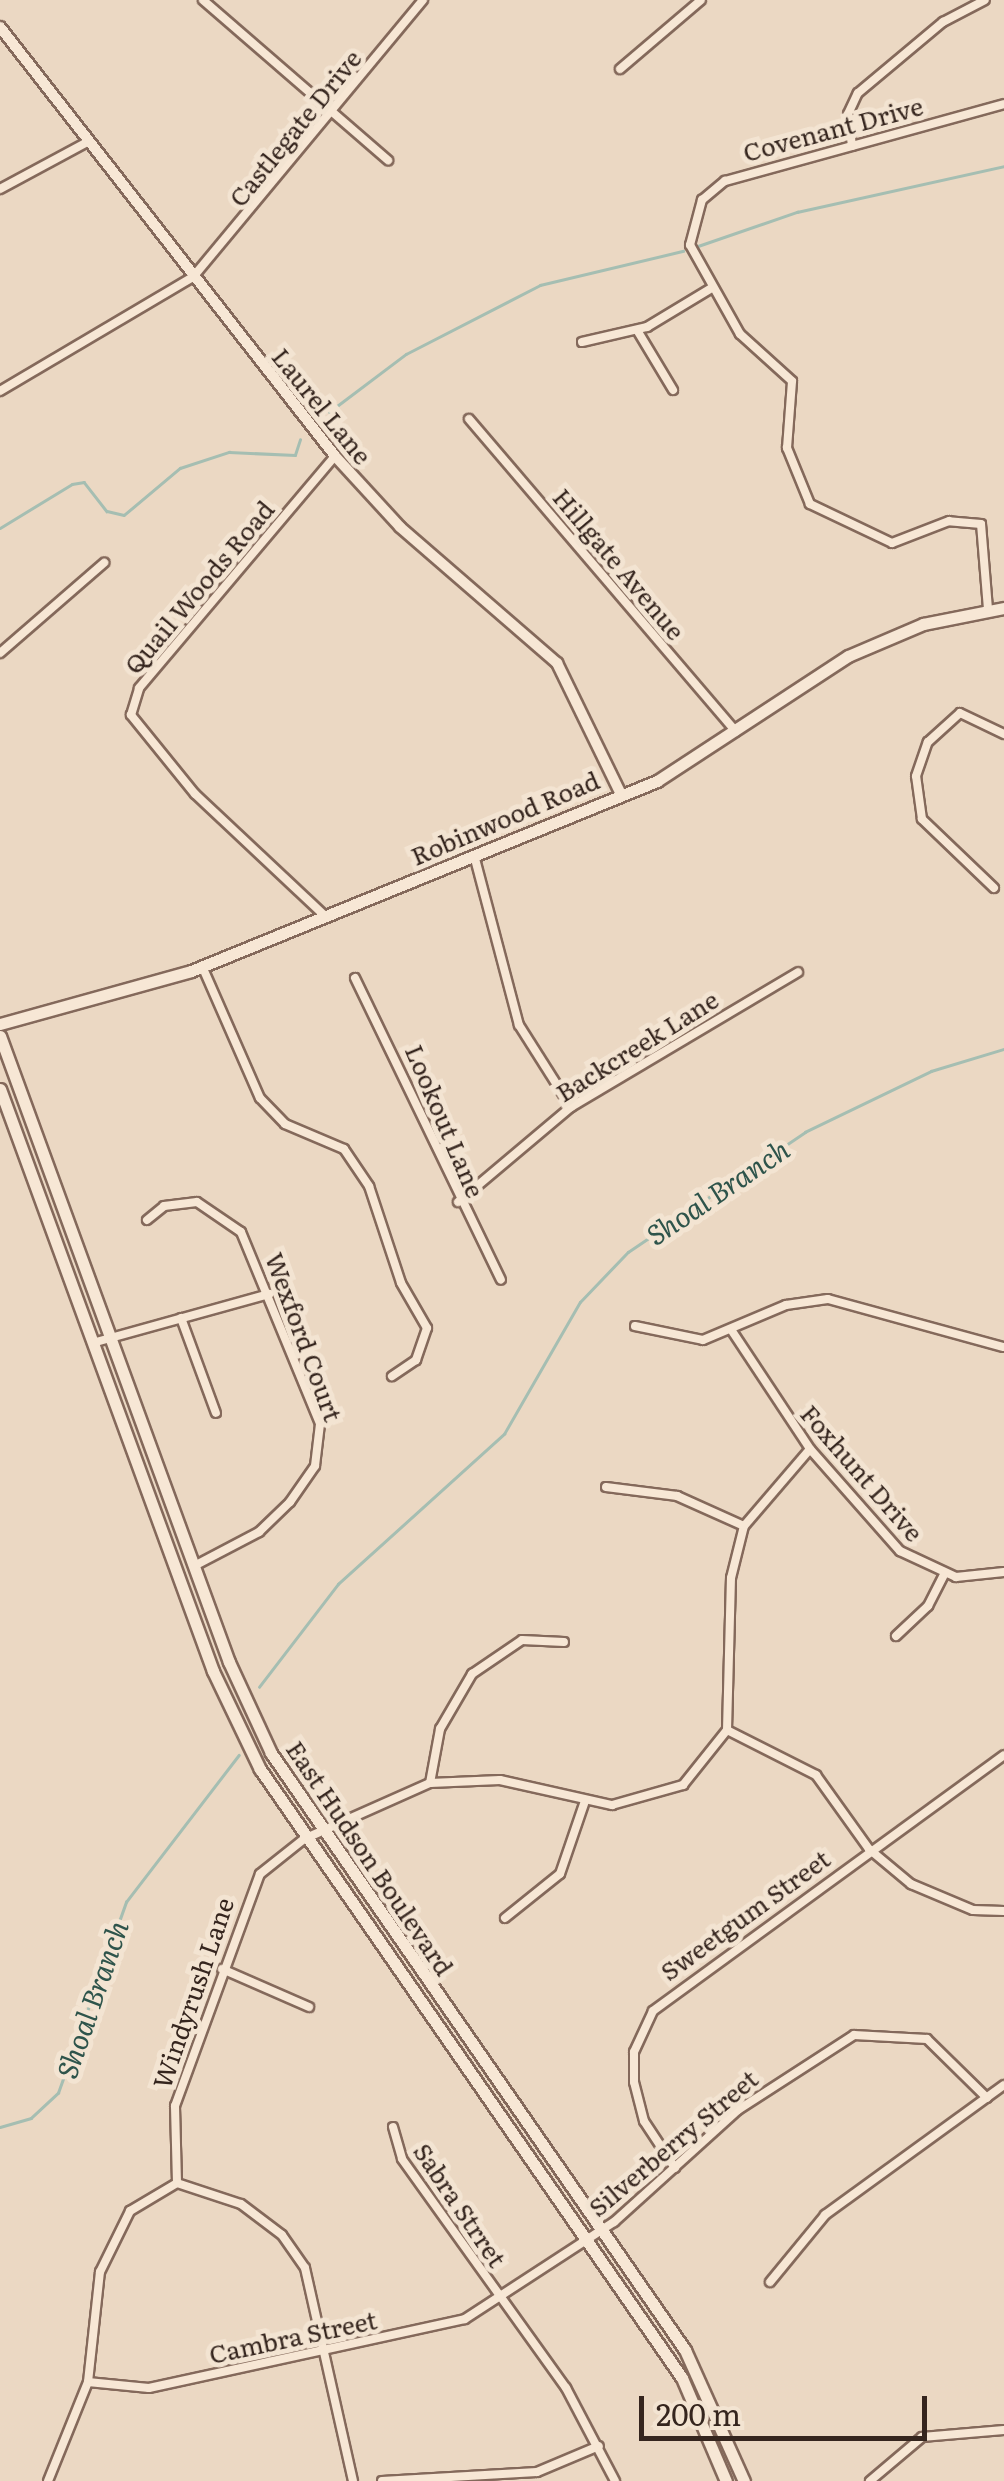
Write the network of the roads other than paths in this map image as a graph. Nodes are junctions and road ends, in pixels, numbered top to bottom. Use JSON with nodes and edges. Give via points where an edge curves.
{"nodes":[{"id":1,"x":204,"y":0,"type":"edge"},
{"id":2,"x":423,"y":0,"type":"edge"},
{"id":3,"x":702,"y":0,"type":"edge"},
{"id":4,"x":985,"y":0,"type":"edge"},
{"id":5,"x":0,"y":28,"type":"edge"},
{"id":6,"x":620,"y":69,"type":"dead end"},
{"id":7,"x":1004,"y":104,"type":"edge"},
{"id":8,"x":332,"y":114,"type":"junction"},
{"id":9,"x":89,"y":141,"type":"junction"},
{"id":10,"x":852,"y":146,"type":"junction"},
{"id":11,"x":388,"y":160,"type":"dead end"},
{"id":12,"x":0,"y":188,"type":"edge"},
{"id":13,"x":193,"y":277,"type":"junction"},
{"id":14,"x":710,"y":289,"type":"junction"},
{"id":15,"x":637,"y":330,"type":"junction"},
{"id":16,"x":582,"y":342,"type":"dead end"},
{"id":17,"x":672,"y":390,"type":"dead end"},
{"id":18,"x":0,"y":391,"type":"edge"},
{"id":19,"x":470,"y":420,"type":"dead end"},
{"id":20,"x":335,"y":456,"type":"junction"},
{"id":21,"x":104,"y":563,"type":"dead end"},
{"id":22,"x":1004,"y":608,"type":"edge"},
{"id":23,"x":988,"y":609,"type":"junction"},
{"id":24,"x":0,"y":653,"type":"edge"},
{"id":25,"x":738,"y":734,"type":"junction"},
{"id":26,"x":1004,"y":734,"type":"edge"},
{"id":27,"x":621,"y":794,"type":"junction"},
{"id":28,"x":474,"y":855,"type":"junction"},
{"id":29,"x":994,"y":888,"type":"dead end"},
{"id":30,"x":325,"y":916,"type":"junction"},
{"id":31,"x":202,"y":966,"type":"junction"},
{"id":32,"x":798,"y":972,"type":"dead end"},
{"id":33,"x":355,"y":978,"type":"dead end"},
{"id":34,"x":0,"y":1024,"type":"edge"},
{"id":35,"x":0,"y":1036,"type":"edge"},
{"id":36,"x":0,"y":1089,"type":"edge"},
{"id":37,"x":572,"y":1108,"type":"junction"},
{"id":38,"x":458,"y":1202,"type":"junction"},
{"id":39,"x":147,"y":1220,"type":"dead end"},
{"id":40,"x":501,"y":1280,"type":"dead end"},
{"id":41,"x":269,"y":1294,"type":"junction"},
{"id":42,"x":181,"y":1318,"type":"junction"},
{"id":43,"x":635,"y":1326,"type":"dead end"},
{"id":44,"x":732,"y":1331,"type":"junction"},
{"id":45,"x":110,"y":1337,"type":"junction"},
{"id":46,"x":96,"y":1342,"type":"junction"},
{"id":47,"x":1004,"y":1347,"type":"edge"},
{"id":48,"x":392,"y":1376,"type":"dead end"},
{"id":49,"x":216,"y":1413,"type":"dead end"},
{"id":50,"x":810,"y":1449,"type":"junction"},
{"id":51,"x":606,"y":1487,"type":"dead end"},
{"id":52,"x":744,"y":1526,"type":"junction"},
{"id":53,"x":194,"y":1566,"type":"junction"},
{"id":54,"x":175,"y":1568,"type":"junction"},
{"id":55,"x":1004,"y":1572,"type":"edge"},
{"id":56,"x":944,"y":1575,"type":"junction"},
{"id":57,"x":896,"y":1636,"type":"dead end"},
{"id":58,"x":564,"y":1642,"type":"dead end"},
{"id":59,"x":728,"y":1730,"type":"junction"},
{"id":60,"x":1004,"y":1755,"type":"edge"},
{"id":61,"x":430,"y":1783,"type":"junction"},
{"id":62,"x":586,"y":1801,"type":"junction"},
{"id":63,"x":322,"y":1834,"type":"junction"},
{"id":64,"x":304,"y":1839,"type":"junction"},
{"id":65,"x":870,"y":1850,"type":"junction"},
{"id":66,"x":1004,"y":1911,"type":"edge"},
{"id":67,"x":504,"y":1918,"type":"dead end"},
{"id":68,"x":222,"y":1969,"type":"junction"},
{"id":69,"x":309,"y":2006,"type":"dead end"},
{"id":70,"x":1004,"y":2086,"type":"edge"},
{"id":71,"x":987,"y":2098,"type":"junction"},
{"id":72,"x":393,"y":2128,"type":"dead end"},
{"id":73,"x":675,"y":2168,"type":"junction"},
{"id":74,"x":177,"y":2183,"type":"junction"},
{"id":75,"x":601,"y":2232,"type":"junction"},
{"id":76,"x":588,"y":2241,"type":"junction"},
{"id":77,"x":770,"y":2282,"type":"dead end"},
{"id":78,"x":501,"y":2302,"type":"junction"},
{"id":79,"x":326,"y":2350,"type":"junction"},
{"id":80,"x":88,"y":2382,"type":"junction"},
{"id":81,"x":1004,"y":2430,"type":"edge"},
{"id":82,"x":600,"y":2446,"type":"junction"},
{"id":83,"x":48,"y":2481,"type":"edge"},
{"id":84,"x":354,"y":2481,"type":"edge"},
{"id":85,"x":382,"y":2481,"type":"edge"},
{"id":86,"x":615,"y":2481,"type":"edge"},
{"id":87,"x":726,"y":2481,"type":"edge"},
{"id":88,"x":744,"y":2481,"type":"edge"},
{"id":89,"x":870,"y":2481,"type":"edge"}],
"edges":[{"from":1,"to":8,"type":"street"},
{"from":2,"to":8,"type":"street","name":"Castlegate Drive"},
{"from":3,"to":6,"type":"street"},
{"from":4,"to":10,"type":"street","via":[[943,22],[858,93],[848,114]]},
{"from":5,"to":9,"type":"street","name":"Laurel Lane"},
{"from":7,"to":10,"type":"street","name":"Covenant Drive"},
{"from":8,"to":11,"type":"street"},
{"from":8,"to":13,"type":"street","name":"Castlegate Drive"},
{"from":9,"to":12,"type":"street"},
{"from":9,"to":13,"type":"street","name":"Laurel Lane"},
{"from":10,"to":14,"type":"street","name":"Covenant Drive","via":[[712,189],[694,214],[690,245]]},
{"from":13,"to":18,"type":"street","name":"Castlegate Drive"},
{"from":13,"to":20,"type":"street","name":"Laurel Lane"},
{"from":14,"to":15,"type":"street"},
{"from":14,"to":23,"type":"street","name":"Covenant Drive","via":[[747,344],[792,380],[787,448],[810,504],[892,543],[949,520],[981,524]]},
{"from":15,"to":16,"type":"street"},
{"from":15,"to":17,"type":"street"},
{"from":19,"to":25,"type":"street","name":"Hillgate Avenue"},
{"from":20,"to":27,"type":"street","name":"Laurel Lane","via":[[400,527],[557,663]]},
{"from":20,"to":30,"type":"street","name":"Quail Woods Road","via":[[139,688],[130,715],[208,808]]},
{"from":21,"to":24,"type":"street"},
{"from":22,"to":23,"type":"main road","name":"Robinwood Road"},
{"from":23,"to":25,"type":"main road","name":"Robinwood Road","via":[[861,649]]},
{"from":25,"to":27,"type":"main road","name":"Robinwood Road"},
{"from":26,"to":29,"type":"street","via":[[960,713],[928,742],[916,776],[922,819]]},
{"from":27,"to":28,"type":"main road","name":"Robinwood Road"},
{"from":28,"to":30,"type":"main road","name":"Robinwood Road"},
{"from":28,"to":37,"type":"street","via":[[519,1025]]},
{"from":30,"to":31,"type":"main road","name":"Robinwood Road"},
{"from":31,"to":34,"type":"main road","name":"Robinwood Road"},
{"from":31,"to":48,"type":"street","via":[[260,1098],[285,1124],[344,1149],[369,1186],[400,1284],[427,1328],[416,1360]]},
{"from":32,"to":37,"type":"street","name":"Backcreek Lane"},
{"from":33,"to":38,"type":"street","name":"Lookout Lane"},
{"from":35,"to":45,"type":"main road","name":"East Hudson Boulevard"},
{"from":36,"to":46,"type":"main road","name":"East Hudson Boulevard"},
{"from":37,"to":38,"type":"street","name":"Backcreek Lane"},
{"from":38,"to":40,"type":"street","name":"Lookout Lane"},
{"from":39,"to":41,"type":"street","name":"Wexford Court","via":[[180,1202],[223,1214],[246,1240]]},
{"from":41,"to":42,"type":"street"},
{"from":41,"to":53,"type":"street","name":"Wexford Court","via":[[321,1446],[275,1517]]},
{"from":42,"to":45,"type":"street"},
{"from":42,"to":49,"type":"street"},
{"from":43,"to":44,"type":"street","via":[[690,1342]]},
{"from":44,"to":47,"type":"street","via":[[786,1305],[828,1299]]},
{"from":44,"to":50,"type":"street","name":"Foxhunt Drive"},
{"from":45,"to":46,"type":"street"},
{"from":45,"to":53,"type":"main road","name":"East Hudson Boulevard"},
{"from":46,"to":54,"type":"main road","name":"East Hudson Boulevard"},
{"from":50,"to":52,"type":"street"},
{"from":50,"to":56,"type":"street","name":"Foxhunt Drive","via":[[892,1544]]},
{"from":51,"to":52,"type":"street","via":[[677,1496]]},
{"from":52,"to":59,"type":"street","via":[[731,1578]]},
{"from":53,"to":54,"type":"main road"},
{"from":53,"to":63,"type":"main road","name":"East Hudson Boulevard","via":[[242,1692]]},
{"from":54,"to":64,"type":"main road","name":"East Hudson Boulevard","via":[[238,1726]]},
{"from":55,"to":56,"type":"street"},
{"from":56,"to":57,"type":"street","via":[[928,1606]]},
{"from":58,"to":61,"type":"street","via":[[522,1640],[472,1674],[440,1730]]},
{"from":59,"to":62,"type":"street","name":"Windyrush Lane","via":[[701,1770],[667,1794],[626,1805]]},
{"from":59,"to":65,"type":"street","via":[[816,1776]]},
{"from":60,"to":65,"type":"street","name":"Sweetgum Street"},
{"from":61,"to":62,"type":"street","name":"Windyrush Lane","via":[[500,1780]]},
{"from":61,"to":63,"type":"street","name":"Windyrush Lane"},
{"from":62,"to":67,"type":"street","via":[[560,1874]]},
{"from":63,"to":64,"type":"street","name":"Windyrush Lane"},
{"from":63,"to":75,"type":"main road","name":"East Hudson Boulevard"},
{"from":64,"to":68,"type":"street","name":"Windyrush Lane","via":[[260,1874]]},
{"from":64,"to":76,"type":"main road","name":"East Hudson Boulevard"},
{"from":65,"to":66,"type":"street","via":[[931,1896]]},
{"from":65,"to":73,"type":"street","name":"Sweetgum Street","via":[[686,1980],[646,2021],[634,2052],[636,2092]]},
{"from":68,"to":69,"type":"street"},
{"from":68,"to":74,"type":"street","name":"Windyrush Lane","via":[[174,2106]]},
{"from":70,"to":71,"type":"street"},
{"from":71,"to":73,"type":"street","name":"Silverberry Street","via":[[938,2044],[870,2032],[784,2076]]},
{"from":71,"to":77,"type":"street","via":[[825,2214]]},
{"from":72,"to":78,"type":"street","name":"Sabra Strret","via":[[402,2159]]},
{"from":73,"to":75,"type":"street","name":"Silverberry Street"},
{"from":74,"to":79,"type":"street","via":[[241,2204],[282,2235],[311,2282]]},
{"from":74,"to":80,"type":"street","via":[[130,2211],[100,2272]]},
{"from":75,"to":76,"type":"street","name":"Silverberry Street"},
{"from":75,"to":88,"type":"main road","name":"East Hudson Boulevard","via":[[701,2375]]},
{"from":76,"to":78,"type":"street","name":"Silverberry Street"},
{"from":76,"to":87,"type":"main road","name":"East Hudson Boulevard","via":[[682,2378]]},
{"from":78,"to":79,"type":"street","name":"Cambra Street","via":[[450,2324]]},
{"from":78,"to":82,"type":"street","name":"Sabra Strret"},
{"from":79,"to":80,"type":"street","name":"Cambra Street","via":[[149,2388]]},
{"from":79,"to":84,"type":"street"},
{"from":80,"to":83,"type":"street"},
{"from":81,"to":89,"type":"street","via":[[922,2437]]},
{"from":82,"to":85,"type":"street","via":[[537,2472]]},
{"from":82,"to":86,"type":"street","name":"Sabra Strret"}]}
